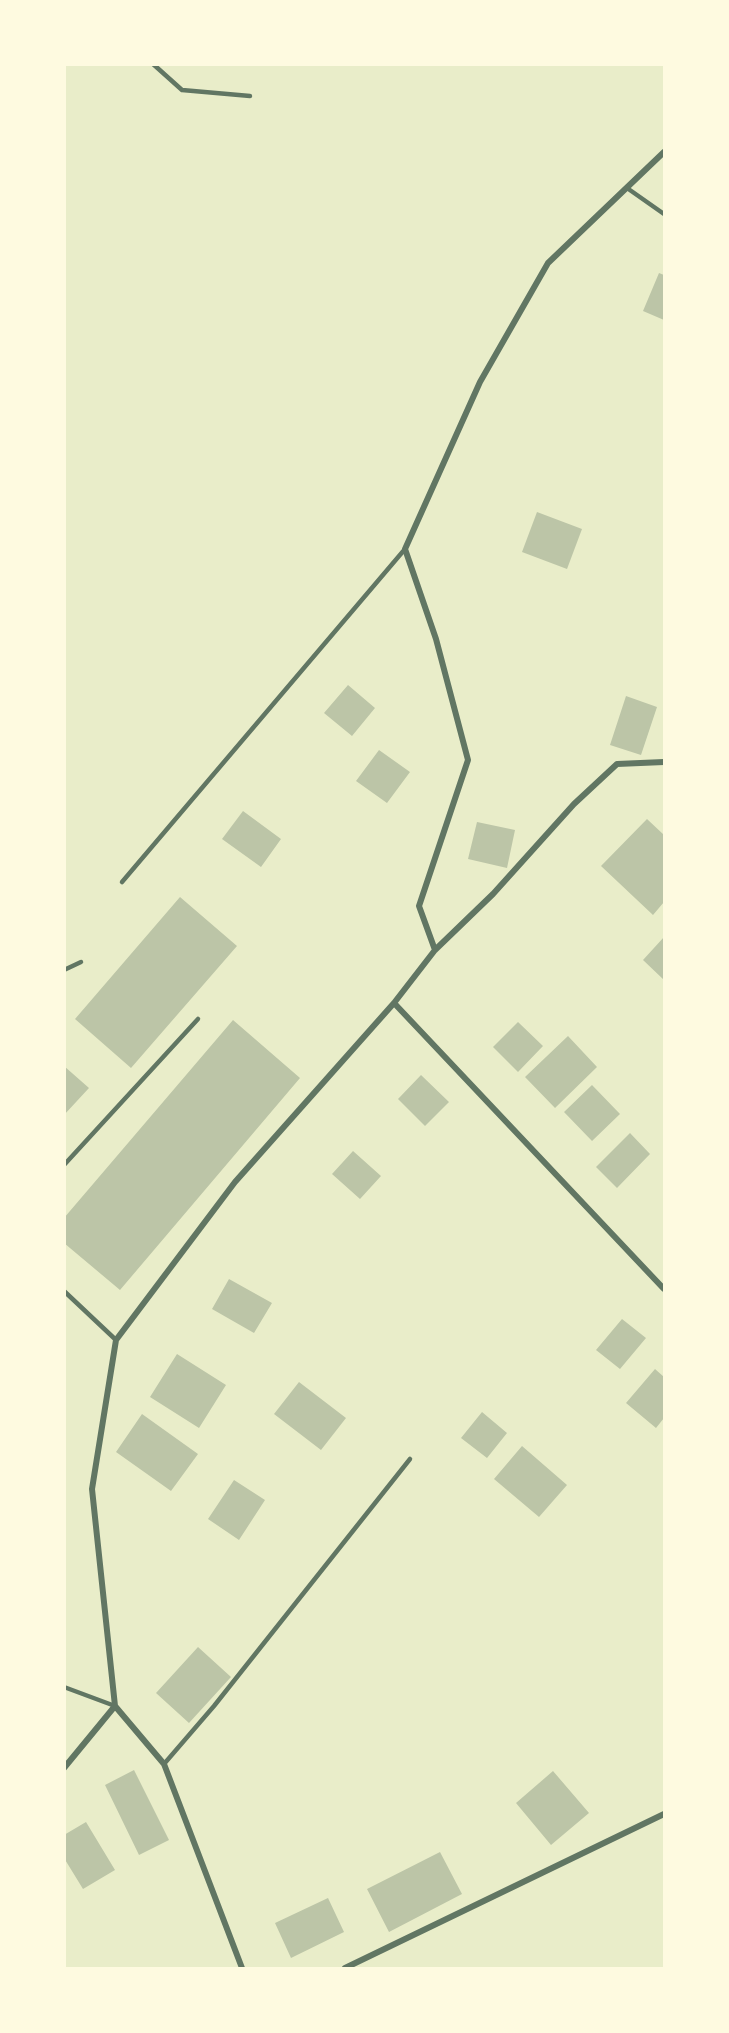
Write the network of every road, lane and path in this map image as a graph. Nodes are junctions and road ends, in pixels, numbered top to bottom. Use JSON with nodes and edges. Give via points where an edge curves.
{"nodes":[{"id":1,"x":153,"y":64,"type":"edge"},
{"id":2,"x":250,"y":96,"type":"dead end"},
{"id":3,"x":664,"y":152,"type":"edge"},
{"id":4,"x":627,"y":188,"type":"junction"},
{"id":5,"x":664,"y":214,"type":"edge"},
{"id":6,"x":405,"y":549,"type":"junction"},
{"id":7,"x":664,"y":762,"type":"edge"},
{"id":8,"x":122,"y":882,"type":"dead end"},
{"id":9,"x":435,"y":950,"type":"junction"},
{"id":10,"x":81,"y":962,"type":"dead end"},
{"id":11,"x":64,"y":970,"type":"edge"},
{"id":12,"x":394,"y":1003,"type":"junction"},
{"id":13,"x":198,"y":1020,"type":"dead end"},
{"id":14,"x":64,"y":1165,"type":"edge"},
{"id":15,"x":664,"y":1289,"type":"edge"},
{"id":16,"x":64,"y":1291,"type":"edge"},
{"id":17,"x":116,"y":1340,"type":"junction"},
{"id":18,"x":410,"y":1460,"type":"dead end"},
{"id":19,"x":64,"y":1687,"type":"edge"},
{"id":20,"x":115,"y":1706,"type":"junction"},
{"id":21,"x":164,"y":1764,"type":"junction"},
{"id":22,"x":64,"y":1768,"type":"edge"},
{"id":23,"x":664,"y":1814,"type":"edge"},
{"id":24,"x":242,"y":1968,"type":"edge"},
{"id":25,"x":345,"y":1968,"type":"edge"}],
"edges":[{"from":1,"to":2,"type":"lane","via":[[182,90]]},
{"from":3,"to":4,"type":"street"},
{"from":4,"to":5,"type":"lane"},
{"from":4,"to":6,"type":"street","via":[[548,262],[480,382]]},
{"from":6,"to":8,"type":"lane"},
{"from":6,"to":9,"type":"street","via":[[436,639],[468,760],[419,906]]},
{"from":7,"to":9,"type":"street","via":[[617,764]]},
{"from":9,"to":12,"type":"street"},
{"from":10,"to":11,"type":"lane"},
{"from":12,"to":15,"type":"street"},
{"from":12,"to":17,"type":"street","via":[[235,1182]]},
{"from":13,"to":14,"type":"lane"},
{"from":16,"to":17,"type":"lane"},
{"from":17,"to":20,"type":"street","via":[[92,1489]]},
{"from":18,"to":21,"type":"lane"},
{"from":19,"to":20,"type":"lane"},
{"from":20,"to":21,"type":"street"},
{"from":20,"to":22,"type":"street"},
{"from":21,"to":24,"type":"street"},
{"from":23,"to":25,"type":"street"}]}
